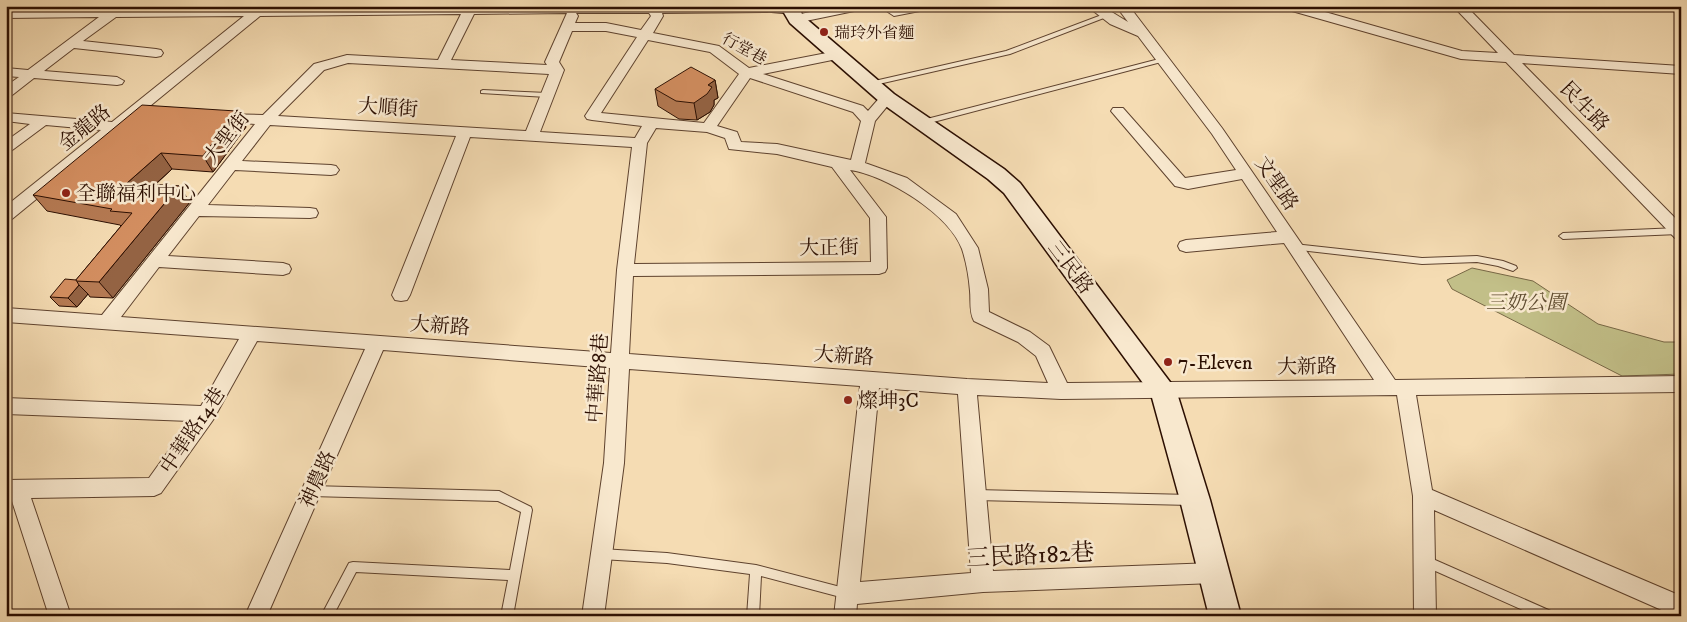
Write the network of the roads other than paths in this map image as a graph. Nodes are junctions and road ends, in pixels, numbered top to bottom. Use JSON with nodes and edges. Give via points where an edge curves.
{"nodes":[{"id":1,"x":859,"y":6,"type":"edge"},
{"id":2,"x":885,"y":6,"type":"edge"},
{"id":3,"x":926,"y":6,"type":"edge"},
{"id":4,"x":1093,"y":6,"type":"edge"},
{"id":5,"x":1289,"y":6,"type":"edge"},
{"id":6,"x":1459,"y":6,"type":"edge"},
{"id":7,"x":766,"y":7,"type":"edge"},
{"id":8,"x":516,"y":8,"type":"edge"},
{"id":9,"x":581,"y":8,"type":"edge"},
{"id":10,"x":653,"y":8,"type":"edge"},
{"id":11,"x":1129,"y":8,"type":"edge"},
{"id":12,"x":368,"y":9,"type":"edge"},
{"id":13,"x":52,"y":10,"type":"edge"},
{"id":14,"x":470,"y":10,"type":"junction"},
{"id":15,"x":791,"y":11,"type":"edge"},
{"id":16,"x":257,"y":12,"type":"junction"},
{"id":17,"x":113,"y":13,"type":"junction"},
{"id":18,"x":6,"y":14,"type":"edge"},
{"id":19,"x":1107,"y":15,"type":"junction"},
{"id":20,"x":567,"y":27,"type":"junction"},
{"id":21,"x":1144,"y":34,"type":"junction"},
{"id":22,"x":646,"y":35,"type":"junction"},
{"id":23,"x":71,"y":44,"type":"junction"},
{"id":24,"x":156,"y":53,"type":"dead end"},
{"id":25,"x":837,"y":55,"type":"junction"},
{"id":26,"x":1511,"y":58,"type":"junction"},
{"id":27,"x":1163,"y":60,"type":"junction"},
{"id":28,"x":442,"y":64,"type":"junction"},
{"id":29,"x":557,"y":70,"type":"junction"},
{"id":30,"x":1681,"y":70,"type":"edge"},
{"id":31,"x":6,"y":72,"type":"edge"},
{"id":32,"x":747,"y":73,"type":"junction"},
{"id":33,"x":30,"y":75,"type":"junction"},
{"id":34,"x":117,"y":82,"type":"dead end"},
{"id":35,"x":870,"y":84,"type":"junction"},
{"id":36,"x":483,"y":92,"type":"dead end"},
{"id":37,"x":6,"y":93,"type":"edge"},
{"id":38,"x":547,"y":94,"type":"junction"},
{"id":39,"x":887,"y":98,"type":"junction"},
{"id":40,"x":1118,"y":111,"type":"dead end"},
{"id":41,"x":135,"y":112,"type":"junction"},
{"id":42,"x":154,"y":113,"type":"edge"},
{"id":43,"x":200,"y":116,"type":"edge"},
{"id":44,"x":6,"y":117,"type":"edge"},
{"id":45,"x":44,"y":120,"type":"junction"},
{"id":46,"x":266,"y":120,"type":"junction"},
{"id":47,"x":868,"y":120,"type":"junction"},
{"id":48,"x":651,"y":123,"type":"junction"},
{"id":49,"x":922,"y":123,"type":"junction"},
{"id":50,"x":116,"y":127,"type":"junction"},
{"id":51,"x":708,"y":128,"type":"junction"},
{"id":52,"x":465,"y":132,"type":"junction"},
{"id":53,"x":530,"y":136,"type":"junction"},
{"id":54,"x":640,"y":143,"type":"junction"},
{"id":55,"x":6,"y":148,"type":"edge"},
{"id":56,"x":837,"y":163,"type":"junction"},
{"id":57,"x":231,"y":165,"type":"junction"},
{"id":58,"x":857,"y":166,"type":"junction"},
{"id":59,"x":332,"y":170,"type":"dead end"},
{"id":60,"x":1244,"y":174,"type":"junction"},
{"id":61,"x":196,"y":210,"type":"junction"},
{"id":62,"x":310,"y":213,"type":"dead end"},
{"id":63,"x":6,"y":215,"type":"edge"},
{"id":64,"x":1679,"y":232,"type":"edge"},
{"id":65,"x":1563,"y":236,"type":"dead end"},
{"id":66,"x":1291,"y":242,"type":"junction"},
{"id":67,"x":1186,"y":246,"type":"dead end"},
{"id":68,"x":156,"y":261,"type":"junction"},
{"id":69,"x":1513,"y":268,"type":"dead end"},
{"id":70,"x":284,"y":269,"type":"dead end"},
{"id":71,"x":625,"y":270,"type":"junction"},
{"id":72,"x":401,"y":295,"type":"dead end"},
{"id":73,"x":6,"y":315,"type":"edge"},
{"id":74,"x":107,"y":322,"type":"junction"},
{"id":75,"x":252,"y":333,"type":"junction"},
{"id":76,"x":377,"y":343,"type":"junction"},
{"id":77,"x":621,"y":362,"type":"junction"},
{"id":78,"x":870,"y":380,"type":"junction"},
{"id":79,"x":1681,"y":384,"type":"edge"},
{"id":80,"x":967,"y":387,"type":"junction"},
{"id":81,"x":1398,"y":387,"type":"junction"},
{"id":82,"x":1163,"y":390,"type":"junction"},
{"id":83,"x":1061,"y":391,"type":"junction"},
{"id":84,"x":6,"y":406,"type":"edge"},
{"id":85,"x":206,"y":414,"type":"junction"},
{"id":86,"x":12,"y":489,"type":"edge"},
{"id":87,"x":312,"y":492,"type":"junction"},
{"id":88,"x":976,"y":495,"type":"junction"},
{"id":89,"x":1423,"y":496,"type":"junction"},
{"id":90,"x":1195,"y":500,"type":"junction"},
{"id":91,"x":527,"y":510,"type":"joint"},
{"id":92,"x":600,"y":554,"type":"junction"},
{"id":93,"x":1423,"y":560,"type":"junction"},
{"id":94,"x":756,"y":570,"type":"junction"},
{"id":95,"x":1214,"y":573,"type":"junction"},
{"id":96,"x":514,"y":575,"type":"junction"},
{"id":97,"x":982,"y":582,"type":"junction"},
{"id":98,"x":848,"y":594,"type":"junction"},
{"id":99,"x":1672,"y":608,"type":"edge"},
{"id":100,"x":60,"y":616,"type":"edge"},
{"id":101,"x":256,"y":616,"type":"edge"},
{"id":102,"x":327,"y":616,"type":"edge"},
{"id":103,"x":507,"y":616,"type":"edge"},
{"id":104,"x":593,"y":616,"type":"edge"},
{"id":105,"x":753,"y":616,"type":"edge"},
{"id":106,"x":845,"y":616,"type":"edge"},
{"id":107,"x":1225,"y":616,"type":"edge"},
{"id":108,"x":1425,"y":616,"type":"edge"},
{"id":109,"x":1549,"y":616,"type":"edge"}],
"edges":[{"from":1,"to":15,"type":"street"},
{"from":2,"to":3,"type":"street","via":[[894,12]]},
{"from":4,"to":19,"type":"street"},
{"from":5,"to":26,"type":"street","via":[[1461,54]]},
{"from":6,"to":26,"type":"street","name":"民生路"},
{"from":7,"to":10,"type":"street"},
{"from":7,"to":15,"type":"street"},
{"from":8,"to":9,"type":"street"},
{"from":8,"to":14,"type":"street"},
{"from":9,"to":10,"type":"street"},
{"from":9,"to":20,"type":"street"},
{"from":10,"to":22,"type":"street","via":[[657,16]]},
{"from":11,"to":21,"type":"street","name":"文聖路"},
{"from":12,"to":14,"type":"street"},
{"from":12,"to":16,"type":"street"},
{"from":13,"to":17,"type":"street"},
{"from":13,"to":18,"type":"street"},
{"from":14,"to":28,"type":"street"},
{"from":15,"to":25,"type":"main road","name":"三民路"},
{"from":16,"to":17,"type":"street"},
{"from":16,"to":41,"type":"street","name":"金龍路"},
{"from":17,"to":23,"type":"street"},
{"from":19,"to":21,"type":"street"},
{"from":19,"to":35,"type":"lane","via":[[1008,53]]},
{"from":20,"to":22,"type":"street","name":"行堂巷","via":[[606,27]]},
{"from":20,"to":29,"type":"street","via":[[552,62]]},
{"from":21,"to":27,"type":"street","name":"文聖路"},
{"from":22,"to":32,"type":"street","name":"行堂巷","via":[[714,49]]},
{"from":22,"to":48,"type":"street","via":[[592,116]]},
{"from":23,"to":24,"type":"street"},
{"from":23,"to":33,"type":"street"},
{"from":25,"to":32,"type":"street"},
{"from":25,"to":35,"type":"main road","name":"三民路"},
{"from":26,"to":30,"type":"street"},
{"from":26,"to":64,"type":"street","name":"民生路"},
{"from":27,"to":49,"type":"lane"},
{"from":27,"to":60,"type":"street","name":"文聖路","via":[[1217,131]]},
{"from":28,"to":29,"type":"street","name":"大聖街"},
{"from":28,"to":46,"type":"street","name":"大聖街","via":[[346,59],[318,67]]},
{"from":29,"to":38,"type":"street"},
{"from":31,"to":33,"type":"street"},
{"from":32,"to":47,"type":"street","name":"行堂巷","via":[[858,108]]},
{"from":32,"to":51,"type":"street"},
{"from":33,"to":34,"type":"street"},
{"from":33,"to":37,"type":"street"},
{"from":35,"to":39,"type":"main road","name":"三民路"},
{"from":36,"to":38,"type":"lane"},
{"from":38,"to":53,"type":"street"},
{"from":39,"to":47,"type":"street"},
{"from":39,"to":49,"type":"main road","name":"三民路"},
{"from":40,"to":60,"type":"street","via":[[1184,184]]},
{"from":41,"to":42,"type":"street"},
{"from":41,"to":50,"type":"street","name":"金龍路"},
{"from":43,"to":46,"type":"street","name":"大順街"},
{"from":44,"to":45,"type":"street"},
{"from":45,"to":50,"type":"street"},
{"from":45,"to":55,"type":"street"},
{"from":46,"to":52,"type":"street","name":"大順街"},
{"from":46,"to":57,"type":"street","name":"大聖街"},
{"from":47,"to":58,"type":"street"},
{"from":48,"to":51,"type":"street"},
{"from":48,"to":54,"type":"street"},
{"from":49,"to":82,"type":"main road","name":"三民路","via":[[1012,188]]},
{"from":50,"to":63,"type":"street","name":"金龍路"},
{"from":51,"to":56,"type":"street","via":[[732,135],[734,146],[778,149]]},
{"from":52,"to":53,"type":"street","name":"大順街"},
{"from":52,"to":72,"type":"street"},
{"from":53,"to":54,"type":"street","name":"大順街"},
{"from":54,"to":71,"type":"street","name":"中華路8巷"},
{"from":56,"to":58,"type":"street"},
{"from":56,"to":71,"type":"street","name":"大正街","via":[[878,217],[879,268]]},
{"from":57,"to":59,"type":"street"},
{"from":57,"to":61,"type":"street","name":"大聖街"},
{"from":58,"to":83,"type":"street","via":[[902,182],[950,218],[970,248],[979,289],[980,316],[1024,337],[1044,351]]},
{"from":60,"to":66,"type":"street","name":"文聖路"},
{"from":61,"to":62,"type":"street"},
{"from":61,"to":68,"type":"street","name":"大聖街"},
{"from":64,"to":65,"type":"lane"},
{"from":66,"to":67,"type":"street"},
{"from":66,"to":69,"type":"lane","via":[[1420,261],[1477,258]]},
{"from":66,"to":81,"type":"street","name":"文聖路"},
{"from":68,"to":70,"type":"street"},
{"from":68,"to":74,"type":"street","name":"大聖街"},
{"from":71,"to":77,"type":"street","name":"中華路8巷"},
{"from":73,"to":74,"type":"street","name":"大新路"},
{"from":74,"to":75,"type":"street","name":"大新路"},
{"from":75,"to":76,"type":"street","name":"大新路"},
{"from":75,"to":85,"type":"street","name":"中華路14巷"},
{"from":76,"to":77,"type":"street","name":"大新路"},
{"from":76,"to":87,"type":"street","name":"神農路"},
{"from":77,"to":78,"type":"street","name":"大新路"},
{"from":77,"to":92,"type":"street","name":"中華路8巷","via":[[614,463]]},
{"from":78,"to":80,"type":"street","name":"大新路"},
{"from":78,"to":98,"type":"street"},
{"from":79,"to":81,"type":"street","name":"大新路"},
{"from":80,"to":83,"type":"street","name":"大新路"},
{"from":80,"to":88,"type":"street"},
{"from":81,"to":82,"type":"street","name":"大新路"},
{"from":81,"to":89,"type":"street"},
{"from":82,"to":83,"type":"street","name":"大新路"},
{"from":82,"to":90,"type":"main road","name":"三民路"},
{"from":84,"to":85,"type":"street"},
{"from":85,"to":86,"type":"street","name":"中華路14巷","via":[[154,487]]},
{"from":86,"to":100,"type":"street","name":"中華路14巷"},
{"from":87,"to":91,"type":"lane","via":[[499,496]]},
{"from":87,"to":101,"type":"street","name":"神農路"},
{"from":88,"to":90,"type":"lane"},
{"from":88,"to":97,"type":"street"},
{"from":89,"to":93,"type":"street"},
{"from":89,"to":99,"type":"street"},
{"from":90,"to":95,"type":"main road","name":"三民路"},
{"from":91,"to":96,"type":"lane"},
{"from":92,"to":94,"type":"lane","via":[[667,558]]},
{"from":92,"to":104,"type":"street","name":"中華路8巷"},
{"from":93,"to":108,"type":"street"},
{"from":93,"to":109,"type":"lane"},
{"from":94,"to":98,"type":"lane"},
{"from":94,"to":105,"type":"lane"},
{"from":95,"to":97,"type":"street","name":"三民路182巷"},
{"from":95,"to":107,"type":"main road","name":"三民路"},
{"from":96,"to":102,"type":"lane","via":[[352,567]]},
{"from":96,"to":103,"type":"lane"},
{"from":97,"to":98,"type":"street","name":"三民路182巷"},
{"from":98,"to":106,"type":"street"}]}
